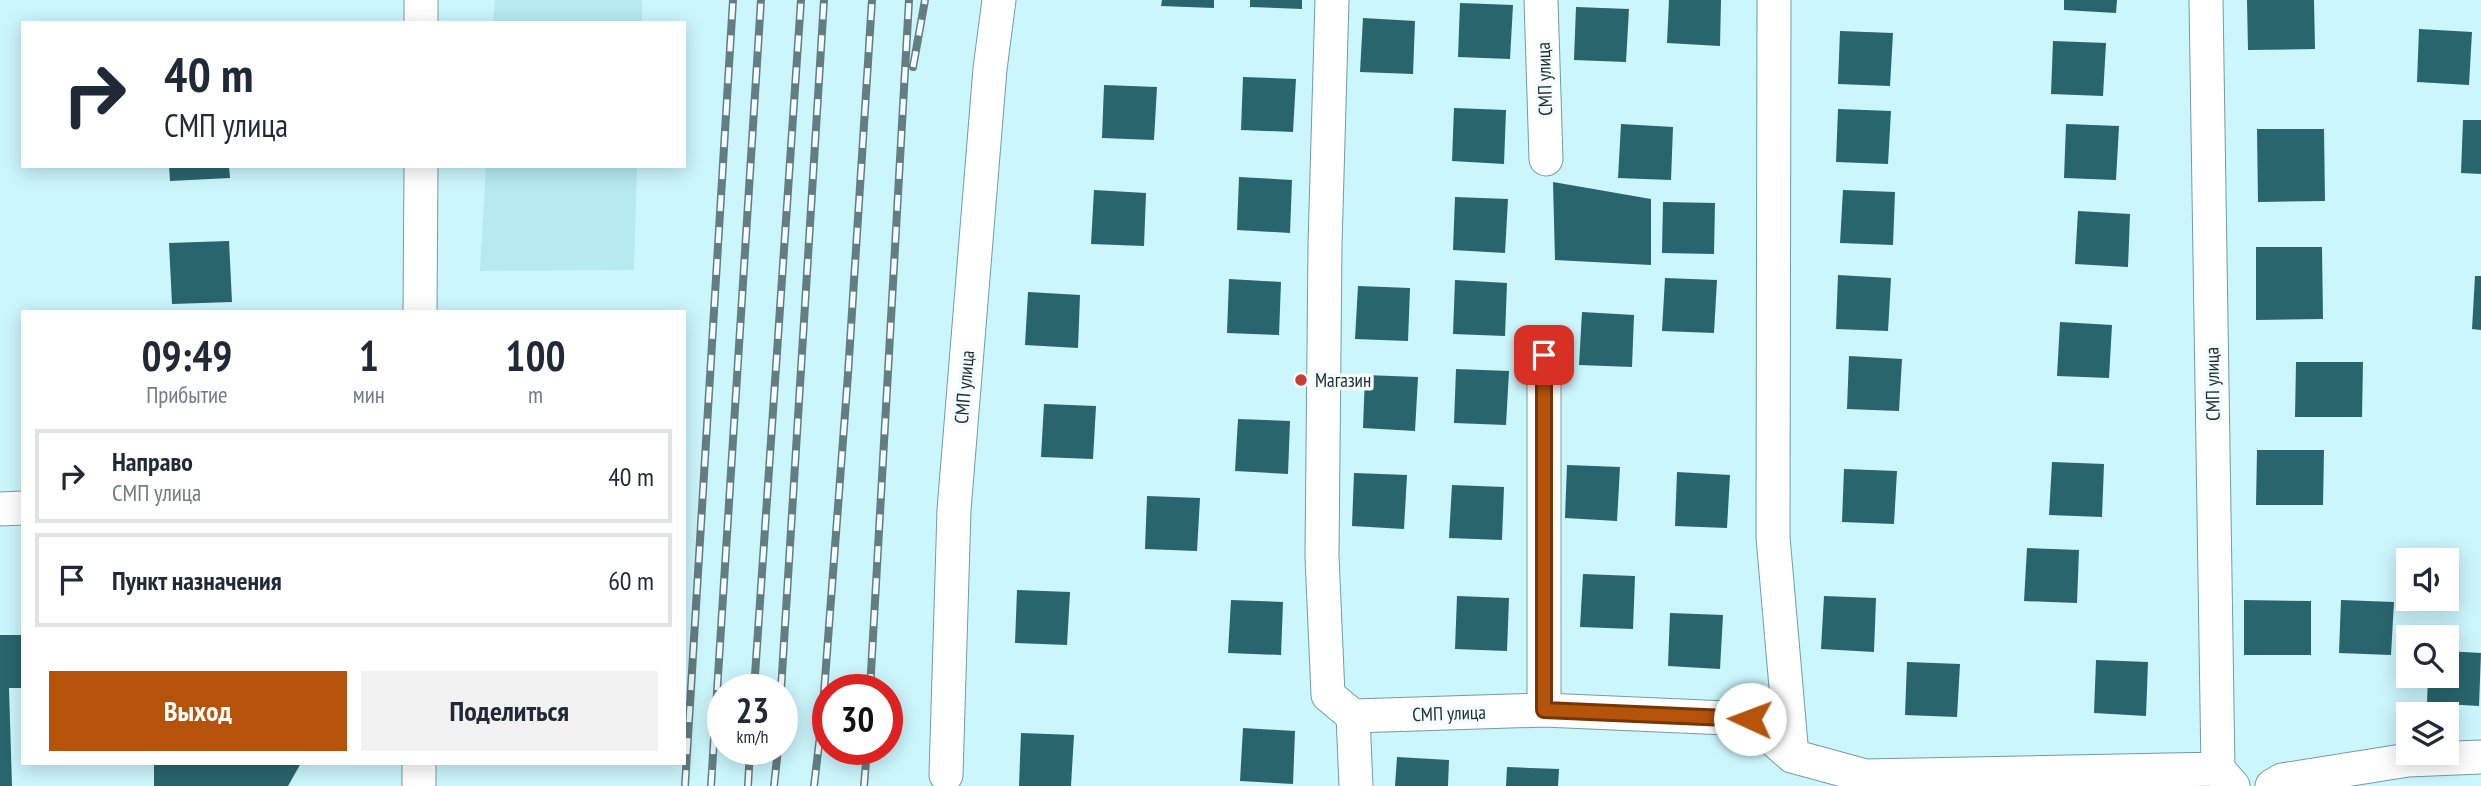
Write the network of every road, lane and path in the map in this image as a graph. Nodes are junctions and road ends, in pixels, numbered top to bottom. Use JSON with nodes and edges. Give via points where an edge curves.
{"nodes":[{"id":1,"x":421,"y":0,"type":"edge"},
{"id":2,"x":999,"y":0,"type":"edge"},
{"id":3,"x":1332,"y":0,"type":"edge"},
{"id":4,"x":1541,"y":0,"type":"edge"},
{"id":5,"x":1774,"y":0,"type":"edge"},
{"id":6,"x":2206,"y":0,"type":"edge"},
{"id":7,"x":421,"y":21,"type":"edge"},
{"id":8,"x":1546,"y":159,"type":"dead end"},
{"id":9,"x":421,"y":168,"type":"edge"},
{"id":10,"x":420,"y":310,"type":"edge"},
{"id":11,"x":1544,"y":355,"type":"dead end"},
{"id":12,"x":21,"y":508,"type":"edge"},
{"id":13,"x":0,"y":509,"type":"edge"},
{"id":14,"x":1544,"y":710,"type":"junction"},
{"id":15,"x":1353,"y":716,"type":"junction"},
{"id":16,"x":1792,"y":757,"type":"junction"},
{"id":17,"x":2481,"y":757,"type":"edge"},
{"id":18,"x":419,"y":765,"type":"edge"},
{"id":19,"x":946,"y":775,"type":"dead end"},
{"id":20,"x":2225,"y":777,"type":"edge"},
{"id":21,"x":419,"y":786,"type":"edge"},
{"id":22,"x":1356,"y":786,"type":"edge"},
{"id":23,"x":2272,"y":786,"type":"edge"}],
"edges":[{"from":1,"to":7,"type":"street"},
{"from":2,"to":19,"type":"street","name":"СМП улица","via":[[954,510]]},
{"from":3,"to":15,"type":"street","via":[[1322,556],[1328,695]]},
{"from":4,"to":8,"type":"street","name":"СМП улица"},
{"from":5,"to":16,"type":"street","via":[[1773,537]]},
{"from":6,"to":20,"type":"street","name":"СМП улица"},
{"from":9,"to":10,"type":"street"},
{"from":11,"to":14,"type":"street"},
{"from":12,"to":13,"type":"street"},
{"from":14,"to":15,"type":"street","name":"СМП улица"},
{"from":14,"to":16,"type":"street","name":"СМП улица","via":[[1750,719]]},
{"from":15,"to":22,"type":"street"},
{"from":16,"to":20,"type":"street","name":"СМП улица","via":[[1865,776]]},
{"from":17,"to":23,"type":"street","via":[[2408,760],[2282,780]]},
{"from":18,"to":21,"type":"street"}]}
